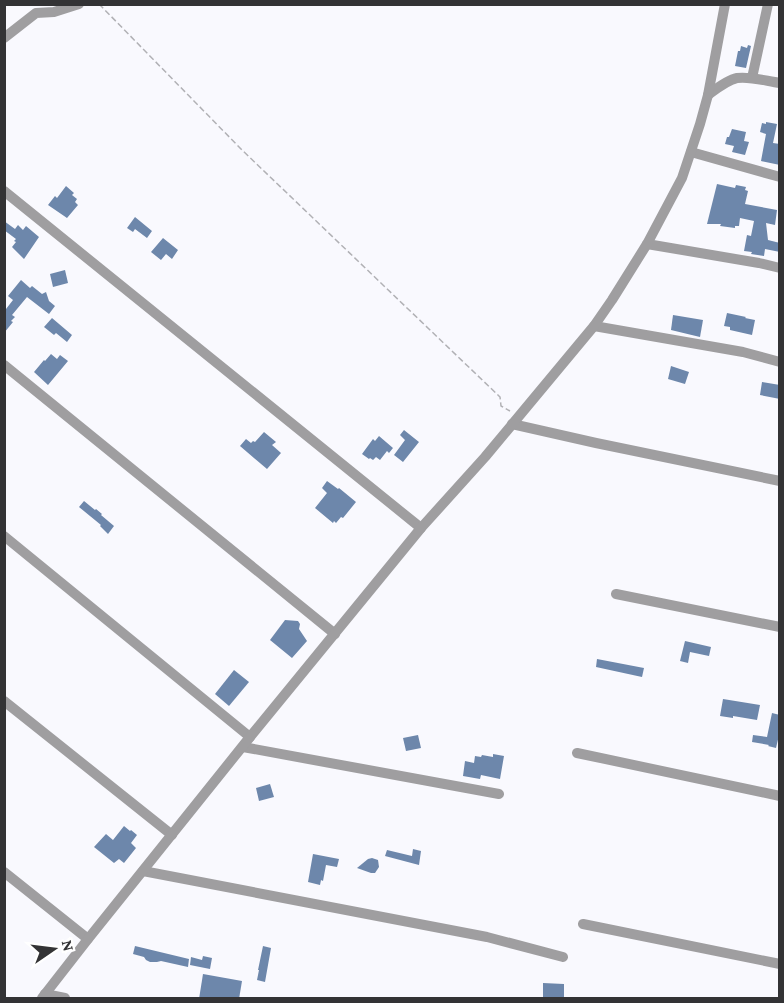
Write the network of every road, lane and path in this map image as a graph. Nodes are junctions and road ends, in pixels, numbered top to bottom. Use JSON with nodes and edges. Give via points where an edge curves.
{"nodes":[{"id":1,"x":79,"y":4,"type":"edge"},
{"id":2,"x":99,"y":4,"type":"edge"},
{"id":3,"x":725,"y":4,"type":"edge"},
{"id":4,"x":768,"y":4,"type":"edge"},
{"id":5,"x":4,"y":38,"type":"edge"},
{"id":6,"x":752,"y":78,"type":"junction"},
{"id":7,"x":780,"y":83,"type":"edge"},
{"id":8,"x":708,"y":95,"type":"junction"},
{"id":9,"x":691,"y":152,"type":"junction"},
{"id":10,"x":780,"y":177,"type":"edge"},
{"id":11,"x":4,"y":191,"type":"edge"},
{"id":12,"x":647,"y":244,"type":"junction"},
{"id":13,"x":780,"y":268,"type":"edge"},
{"id":14,"x":594,"y":326,"type":"junction"},
{"id":15,"x":780,"y":362,"type":"edge"},
{"id":16,"x":4,"y":365,"type":"edge"},
{"id":17,"x":516,"y":420,"type":"junction"},
{"id":18,"x":780,"y":481,"type":"edge"},
{"id":19,"x":421,"y":528,"type":"junction"},
{"id":20,"x":4,"y":536,"type":"edge"},
{"id":21,"x":616,"y":594,"type":"dead end"},
{"id":22,"x":780,"y":627,"type":"edge"},
{"id":23,"x":335,"y":634,"type":"junction"},
{"id":24,"x":4,"y":701,"type":"edge"},
{"id":25,"x":250,"y":737,"type":"junction"},
{"id":26,"x":243,"y":747,"type":"junction"},
{"id":27,"x":577,"y":753,"type":"dead end"},
{"id":28,"x":499,"y":794,"type":"dead end"},
{"id":29,"x":780,"y":795,"type":"edge"},
{"id":30,"x":172,"y":835,"type":"junction"},
{"id":31,"x":143,"y":871,"type":"junction"},
{"id":32,"x":4,"y":872,"type":"edge"},
{"id":33,"x":583,"y":924,"type":"dead end"},
{"id":34,"x":87,"y":939,"type":"junction"},
{"id":35,"x":563,"y":957,"type":"dead end"},
{"id":36,"x":780,"y":964,"type":"edge"},
{"id":37,"x":43,"y":996,"type":"edge"},
{"id":38,"x":65,"y":999,"type":"edge"}],
"edges":[{"from":1,"to":5,"type":"street","via":[[36,13]]},
{"from":2,"to":17,"type":"path","via":[[242,150],[500,397],[501,406]]},
{"from":3,"to":8,"type":"street"},
{"from":4,"to":6,"type":"street"},
{"from":6,"to":7,"type":"street"},
{"from":6,"to":8,"type":"street","via":[[730,80]]},
{"from":8,"to":9,"type":"street"},
{"from":9,"to":10,"type":"street"},
{"from":9,"to":12,"type":"street","via":[[682,178]]},
{"from":11,"to":19,"type":"street"},
{"from":12,"to":13,"type":"street"},
{"from":12,"to":14,"type":"street"},
{"from":14,"to":15,"type":"street"},
{"from":14,"to":17,"type":"street"},
{"from":16,"to":23,"type":"street"},
{"from":17,"to":18,"type":"street","via":[[596,443]]},
{"from":17,"to":19,"type":"street"},
{"from":19,"to":23,"type":"street"},
{"from":20,"to":25,"type":"street"},
{"from":21,"to":22,"type":"street"},
{"from":23,"to":25,"type":"street"},
{"from":24,"to":30,"type":"street"},
{"from":25,"to":26,"type":"street"},
{"from":26,"to":28,"type":"street"},
{"from":26,"to":30,"type":"street"},
{"from":27,"to":29,"type":"street"},
{"from":30,"to":31,"type":"street"},
{"from":31,"to":34,"type":"street"},
{"from":31,"to":35,"type":"street","via":[[487,937]]},
{"from":32,"to":34,"type":"street"},
{"from":33,"to":36,"type":"street"},
{"from":34,"to":37,"type":"street"},
{"from":37,"to":38,"type":"street"}]}
